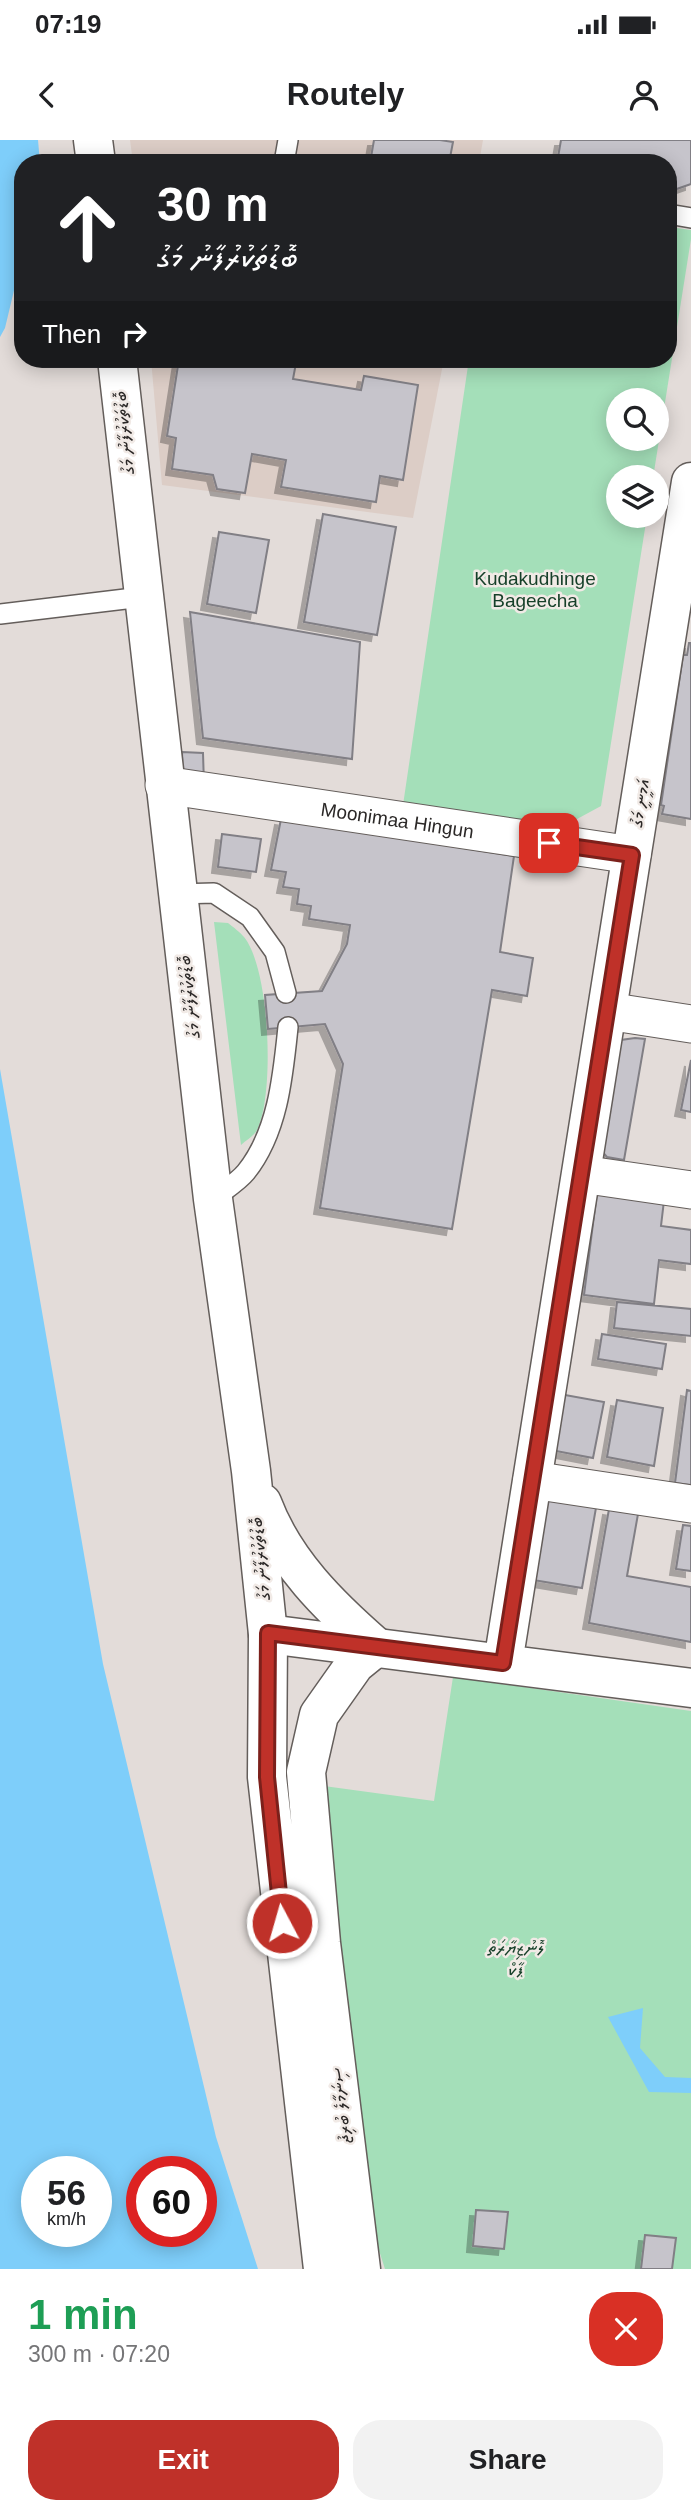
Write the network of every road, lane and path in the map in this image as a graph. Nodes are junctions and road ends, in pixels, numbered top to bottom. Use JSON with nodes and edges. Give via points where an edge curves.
{"nodes":[{"id":1,"x":118,"y":368,"type":"edge"},
{"id":2,"x":691,"y":482,"type":"edge"},
{"id":3,"x":688,"y":526,"type":"edge"},
{"id":4,"x":142,"y":597,"type":"junction"},
{"id":5,"x":0,"y":614,"type":"edge"},
{"id":6,"x":164,"y":785,"type":"junction"},
{"id":7,"x":632,"y":855,"type":"junction"},
{"id":8,"x":177,"y":894,"type":"junction"},
{"id":9,"x":286,"y":993,"type":"dead end"},
{"id":10,"x":607,"y":1011,"type":"junction"},
{"id":11,"x":691,"y":1024,"type":"edge"},
{"id":12,"x":288,"y":1027,"type":"dead end"},
{"id":13,"x":581,"y":1174,"type":"junction"},
{"id":14,"x":691,"y":1190,"type":"edge"},
{"id":15,"x":213,"y":1199,"type":"junction"},
{"id":16,"x":251,"y":1471,"type":"junction"},
{"id":17,"x":532,"y":1480,"type":"junction"},
{"id":18,"x":691,"y":1504,"type":"edge"},
{"id":19,"x":268,"y":1633,"type":"junction"},
{"id":20,"x":376,"y":1647,"type":"junction"},
{"id":21,"x":503,"y":1663,"type":"junction"},
{"id":22,"x":691,"y":1688,"type":"edge"},
{"id":23,"x":306,"y":1772,"type":"junction"},
{"id":24,"x":303,"y":1946,"type":"junction"},
{"id":25,"x":323,"y":2269,"type":"edge"},
{"id":26,"x":361,"y":2269,"type":"edge"}],
"edges":[{"from":1,"to":4,"type":"main road","name":"ބޮޑުތަކުރުފާނު މަގު"},
{"from":2,"to":3,"type":"main road","name":"އަމީނީ މަގު"},
{"from":3,"to":7,"type":"main road","name":"އަމީނީ މަގު"},
{"from":4,"to":5,"type":"lane"},
{"from":4,"to":6,"type":"main road","name":"ބޮޑުތަކުރުފާނު މަގު"},
{"from":6,"to":7,"type":"street","name":"Moonimaa Hingun"},
{"from":6,"to":8,"type":"main road","name":"ބޮޑުތަކުރުފާނު މަގު"},
{"from":7,"to":10,"type":"main road","name":"އަމީނީ މަގު"},
{"from":8,"to":9,"type":"lane","via":[[214,893],[250,917],[275,952]]},
{"from":8,"to":15,"type":"main road","name":"ބޮޑުތަކުރުފާނު މަގު"},
{"from":10,"to":11,"type":"street"},
{"from":10,"to":13,"type":"main road","name":"އަމީނީ މަގު"},
{"from":12,"to":15,"type":"lane","via":[[283,1075],[270,1127],[246,1173]]},
{"from":13,"to":14,"type":"street"},
{"from":13,"to":17,"type":"main road","name":"އަމީނީ މަގު"},
{"from":15,"to":16,"type":"main road","name":"ބޮޑުތަކުރުފާނު މަގު"},
{"from":16,"to":19,"type":"main road","name":"ބޮޑުތަކުރުފާނު މަގު"},
{"from":16,"to":20,"type":"main road","via":[[269,1521],[292,1559],[314,1589]]},
{"from":17,"to":18,"type":"street"},
{"from":17,"to":21,"type":"main road","name":"އަމީނީ މަގު"},
{"from":19,"to":20,"type":"main road"},
{"from":19,"to":23,"type":"main road","name":"ބޮޑުތަކުރުފާނު މަގު"},
{"from":19,"to":24,"type":"main road","name":"ބޮޑުތަކުރުފާނު މަގު","via":[[267,1777]]},
{"from":20,"to":21,"type":"main road"},
{"from":20,"to":23,"type":"main road","via":[[355,1664],[319,1715]]},
{"from":21,"to":22,"type":"main road"},
{"from":23,"to":24,"type":"main road"},
{"from":24,"to":25,"type":"main road","name":"ސިނަމާލެ ބުރިޖު"},
{"from":24,"to":26,"type":"main road","name":"ސިނަމާލެ ބުރިޖު"}]}
